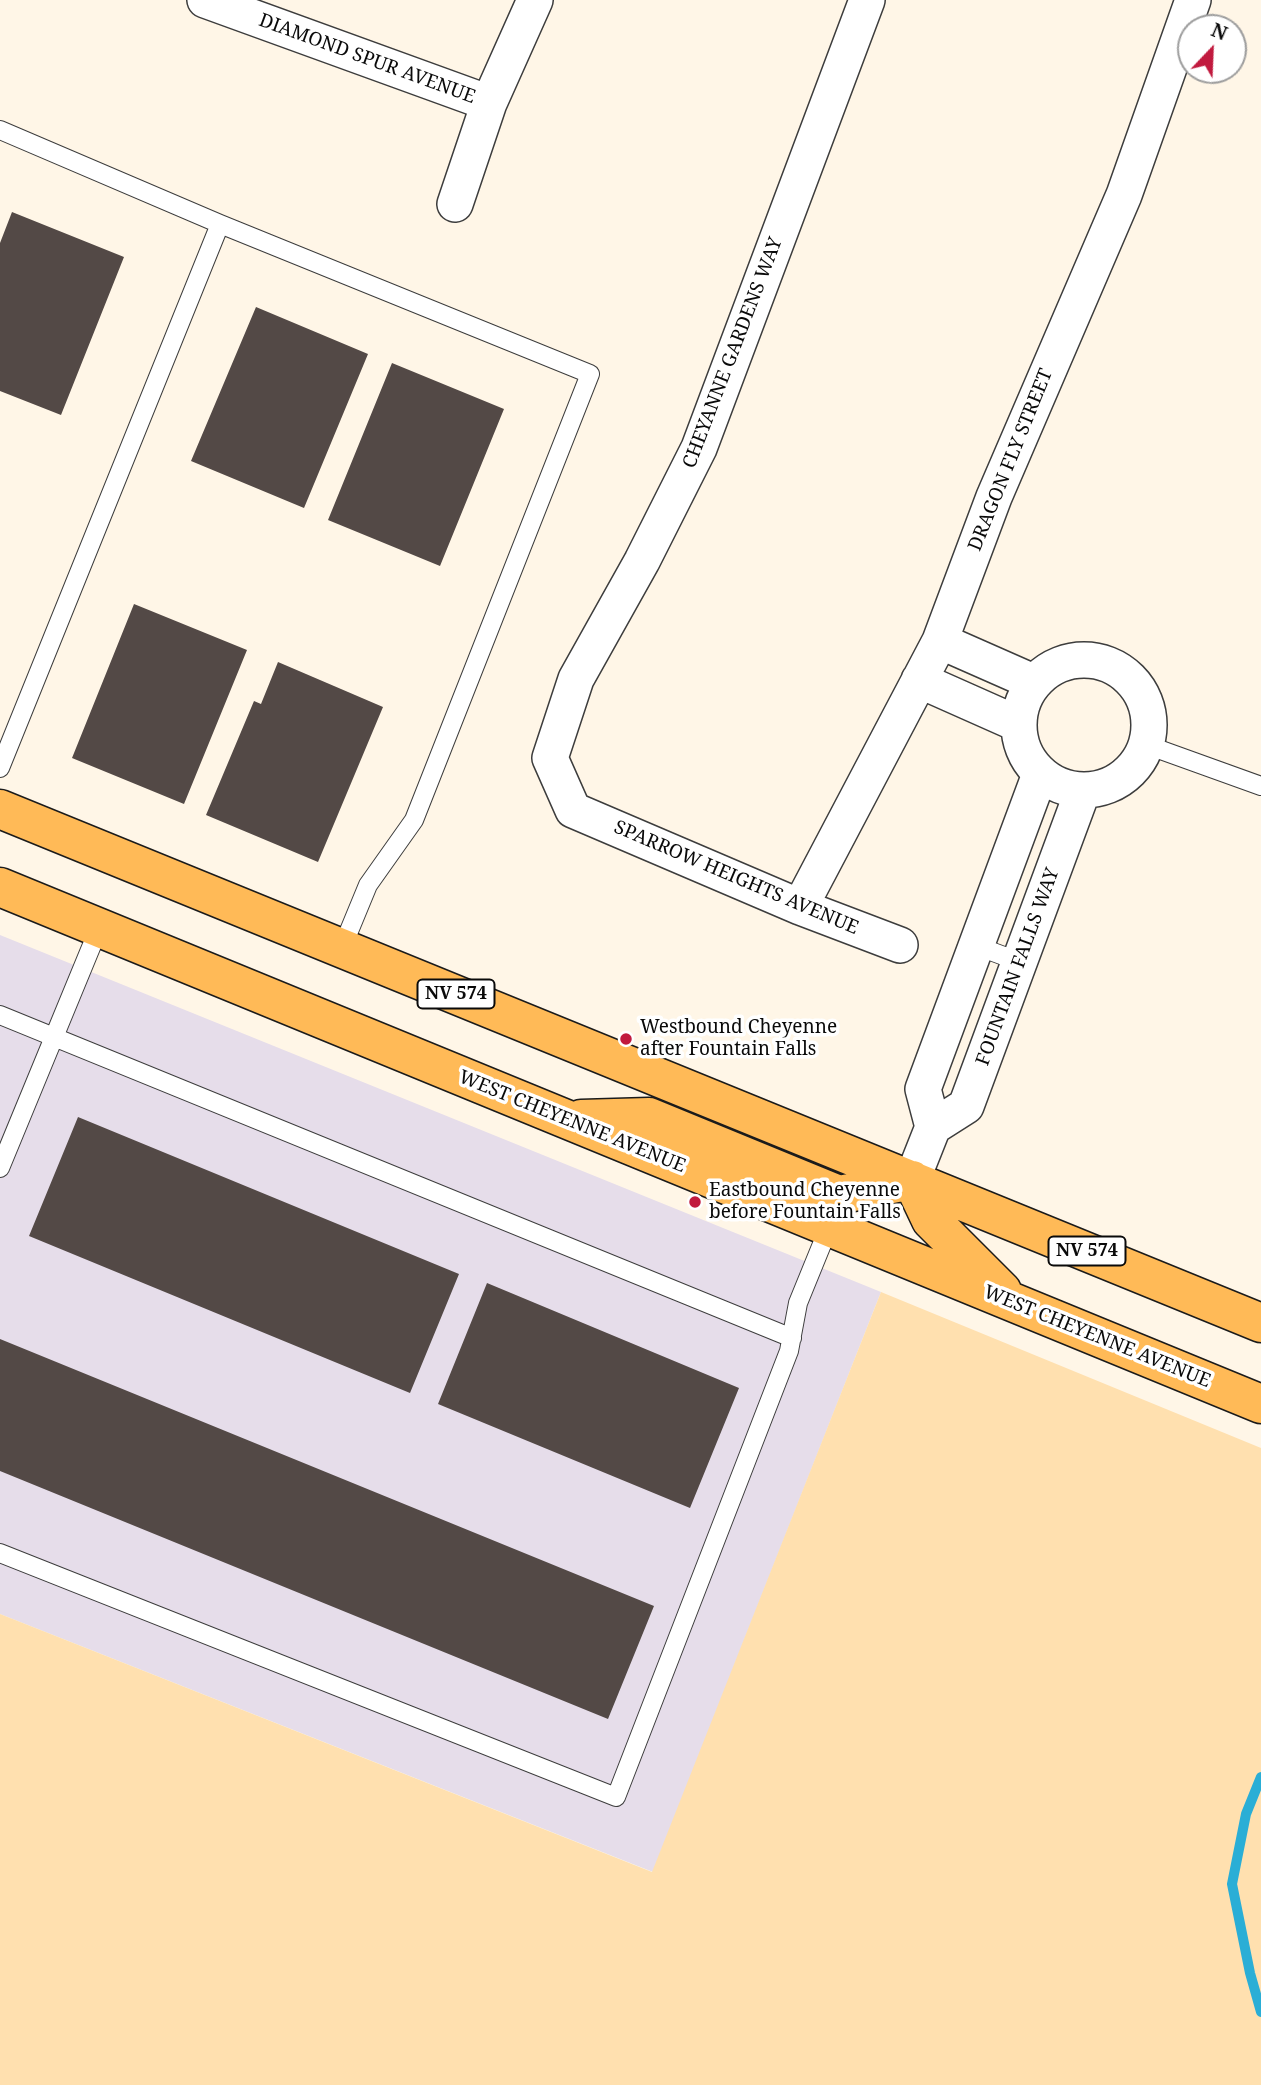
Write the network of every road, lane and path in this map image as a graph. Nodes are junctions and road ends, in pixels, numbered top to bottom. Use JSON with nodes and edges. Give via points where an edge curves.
{"nodes":[{"id":1,"x":205,"y":0,"type":"edge"},
{"id":2,"x":535,"y":0,"type":"edge"},
{"id":3,"x":867,"y":0,"type":"edge"},
{"id":4,"x":1193,"y":0,"type":"edge"},
{"id":5,"x":489,"y":103,"type":"junction"},
{"id":6,"x":0,"y":130,"type":"edge"},
{"id":7,"x":456,"y":204,"type":"dead end"},
{"id":8,"x":220,"y":224,"type":"junction"},
{"id":9,"x":940,"y":641,"type":"junction"},
{"id":10,"x":919,"y":680,"type":"junction"},
{"id":11,"x":1033,"y":682,"type":"junction"},
{"id":12,"x":1018,"y":724,"type":"junction"},
{"id":13,"x":1147,"y":745,"type":"junction"},
{"id":14,"x":0,"y":768,"type":"edge"},
{"id":15,"x":1040,"y":774,"type":"junction"},
{"id":16,"x":1261,"y":786,"type":"edge"},
{"id":17,"x":1083,"y":790,"type":"junction"},
{"id":18,"x":0,"y":809,"type":"edge"},
{"id":19,"x":573,"y":810,"type":"joint"},
{"id":20,"x":0,"y":887,"type":"edge"},
{"id":21,"x":800,"y":907,"type":"junction"},
{"id":22,"x":99,"y":928,"type":"junction"},
{"id":23,"x":900,"y":945,"type":"dead end"},
{"id":24,"x":977,"y":946,"type":"junction"},
{"id":25,"x":342,"y":948,"type":"junction"},
{"id":26,"x":1020,"y":962,"type":"junction"},
{"id":27,"x":0,"y":1015,"type":"edge"},
{"id":28,"x":53,"y":1037,"type":"junction"},
{"id":29,"x":567,"y":1119,"type":"junction"},
{"id":30,"x":933,"y":1127,"type":"junction"},
{"id":31,"x":0,"y":1168,"type":"edge"},
{"id":32,"x":912,"y":1180,"type":"junction"},
{"id":33,"x":829,"y":1227,"type":"junction"},
{"id":34,"x":1015,"y":1303,"type":"junction"},
{"id":35,"x":1261,"y":1323,"type":"edge"},
{"id":36,"x":792,"y":1338,"type":"junction"},
{"id":37,"x":1261,"y":1404,"type":"edge"},
{"id":38,"x":0,"y":1553,"type":"edge"}],
"edges":[{"from":1,"to":5,"type":"street","name":"DIAMOND SPUR AVENUE"},
{"from":2,"to":5,"type":"street"},
{"from":3,"to":19,"type":"street","name":"CHEYANNE GARDENS WAY","via":[[699,448],[576,679],[550,758]]},
{"from":4,"to":9,"type":"street","name":"DRAGON FLY STREET","via":[[1124,195],[994,497]]},
{"from":5,"to":7,"type":"street"},
{"from":6,"to":8,"type":"lane"},
{"from":8,"to":14,"type":"lane"},
{"from":8,"to":25,"type":"lane","via":[[590,374],[414,820],[368,886]]},
{"from":9,"to":10,"type":"street","name":"DRAGON FLY STREET"},
{"from":9,"to":11,"type":"street"},
{"from":10,"to":12,"type":"street"},
{"from":10,"to":21,"type":"street","name":"DRAGON FLY STREET"},
{"from":11,"to":12,"type":"street","via":[[1022,702]]},
{"from":11,"to":13,"type":"street","via":[[1067,661],[1106,663],[1124,673],[1147,705]]},
{"from":12,"to":15,"type":"street","via":[[1020,743]]},
{"from":13,"to":16,"type":"lane"},
{"from":13,"to":17,"type":"street","via":[[1122,778]]},
{"from":15,"to":17,"type":"street","via":[[1068,789]]},
{"from":15,"to":24,"type":"street"},
{"from":17,"to":26,"type":"street","name":"FOUNTAIN FALLS WAY"},
{"from":18,"to":25,"type":"main road","number":"NV 574"},
{"from":19,"to":21,"type":"street","name":"SPARROW HEIGHTS AVENUE"},
{"from":20,"to":22,"type":"main road","name":"WEST CHEYENNE AVENUE"},
{"from":21,"to":23,"type":"street","name":"SPARROW HEIGHTS AVENUE"},
{"from":22,"to":28,"type":"lane"},
{"from":22,"to":29,"type":"main road","name":"WEST CHEYENNE AVENUE"},
{"from":24,"to":26,"type":"lane"},
{"from":24,"to":30,"type":"street","via":[[923,1089]]},
{"from":25,"to":32,"type":"main road","number":"NV 574"},
{"from":26,"to":30,"type":"street","name":"FOUNTAIN FALLS WAY","via":[[966,1106]]},
{"from":27,"to":28,"type":"lane"},
{"from":28,"to":31,"type":"lane"},
{"from":28,"to":36,"type":"lane"},
{"from":29,"to":32,"type":"main road","via":[[649,1117],[839,1195]]},
{"from":29,"to":33,"type":"main road","name":"WEST CHEYENNE AVENUE"},
{"from":30,"to":32,"type":"street"},
{"from":32,"to":34,"type":"main road","via":[[931,1220]]},
{"from":32,"to":35,"type":"main road","number":"NV 574"},
{"from":33,"to":34,"type":"main road","name":"WEST CHEYENNE AVENUE"},
{"from":33,"to":36,"type":"lane","via":[[798,1303]]},
{"from":34,"to":37,"type":"main road","name":"WEST CHEYENNE AVENUE"},
{"from":36,"to":38,"type":"lane","via":[[616,1797]]}]}
